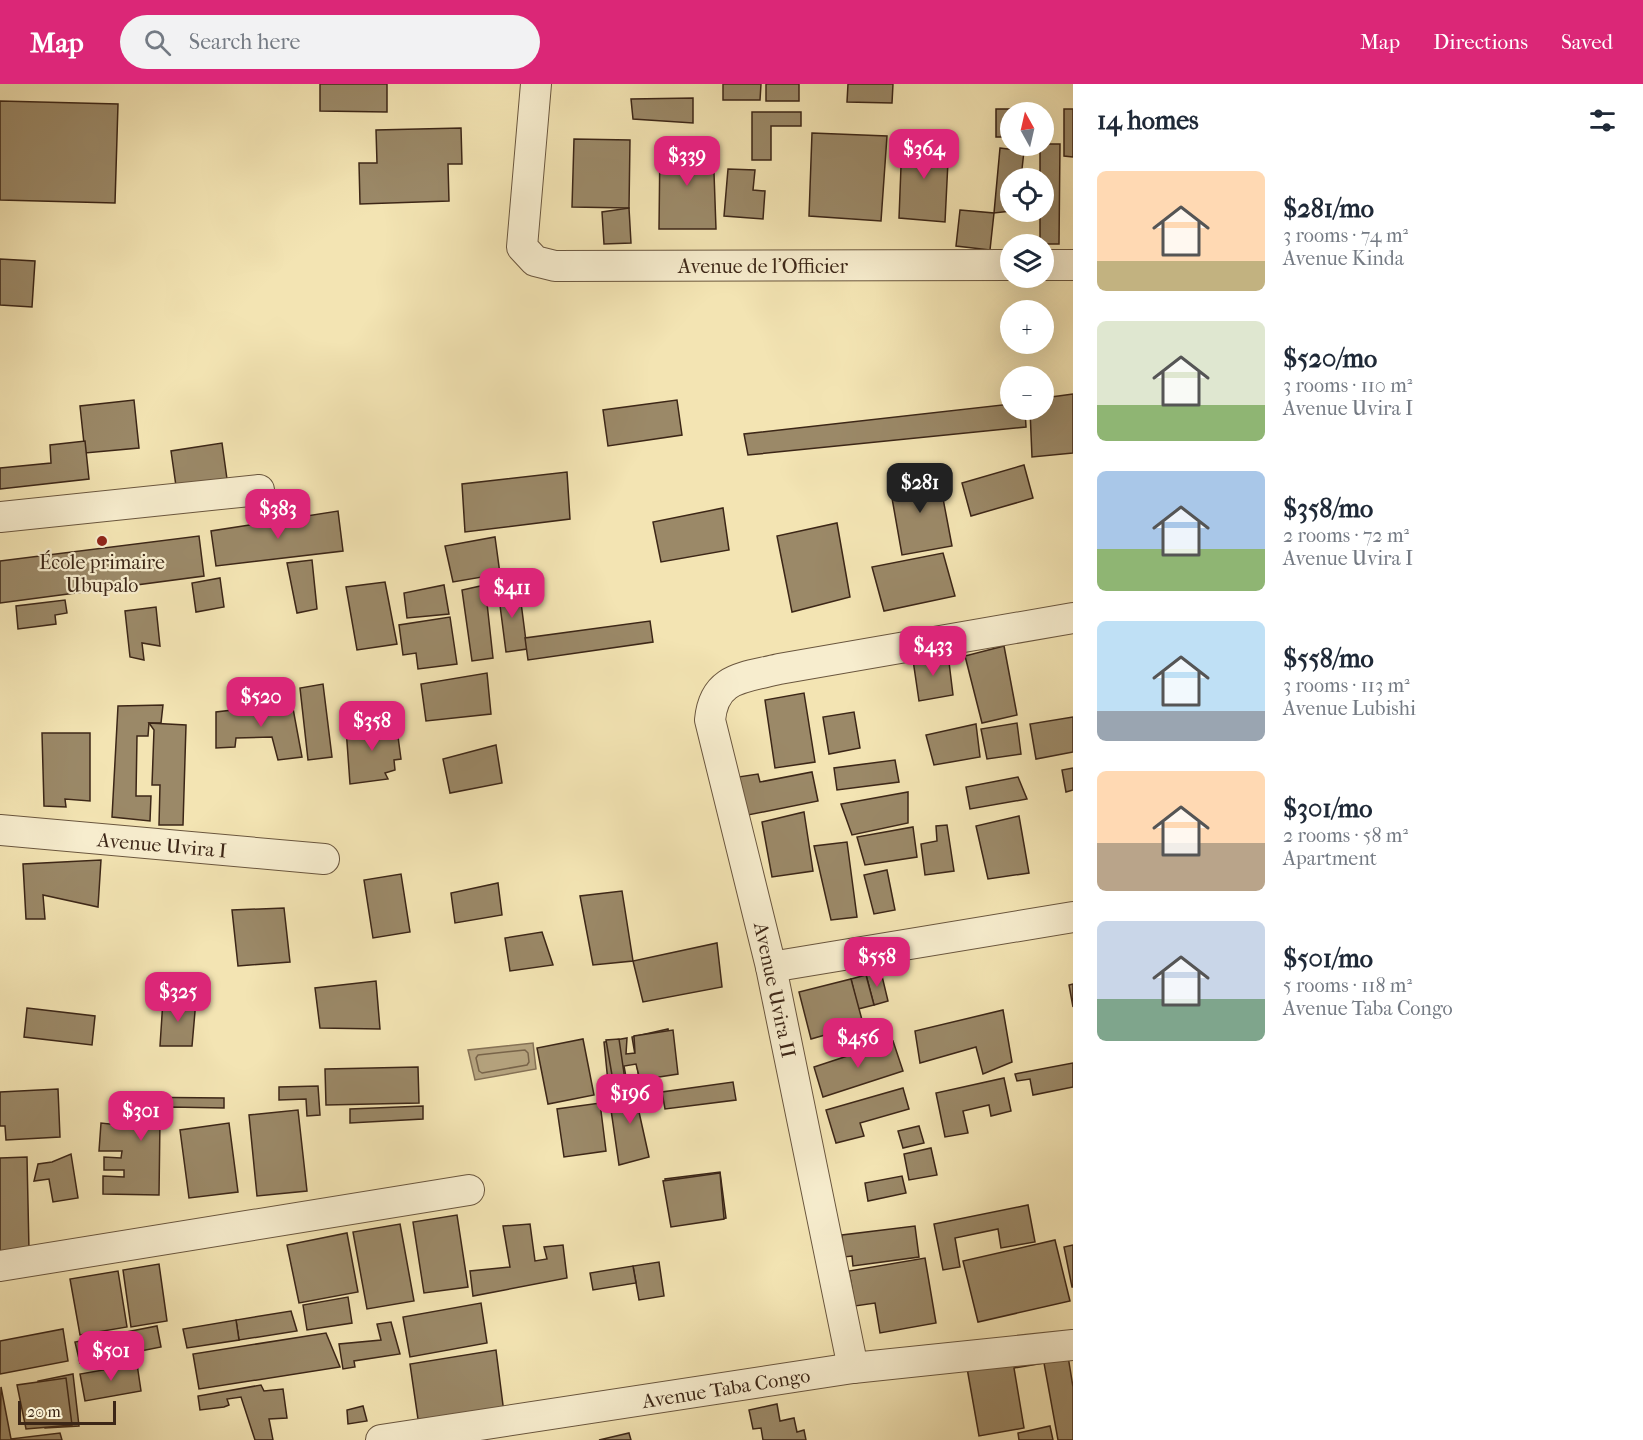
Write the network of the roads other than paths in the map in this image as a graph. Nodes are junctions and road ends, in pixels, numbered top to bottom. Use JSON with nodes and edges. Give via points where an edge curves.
{"nodes":[{"id":1,"x":536,"y":84,"type":"edge"},
{"id":2,"x":1000,"y":265,"type":"edge"},
{"id":3,"x":1054,"y":265,"type":"edge"},
{"id":4,"x":1073,"y":265,"type":"edge"},
{"id":5,"x":259,"y":490,"type":"dead end"},
{"id":6,"x":0,"y":517,"type":"edge"},
{"id":7,"x":1073,"y":618,"type":"edge"},
{"id":8,"x":0,"y":830,"type":"edge"},
{"id":9,"x":324,"y":859,"type":"dead end"},
{"id":10,"x":1073,"y":917,"type":"edge"},
{"id":11,"x":771,"y":967,"type":"junction"},
{"id":12,"x":469,"y":1190,"type":"dead end"},
{"id":13,"x":0,"y":1266,"type":"edge"},
{"id":14,"x":1073,"y":1345,"type":"edge"},
{"id":15,"x":853,"y":1368,"type":"junction"},
{"id":16,"x":381,"y":1440,"type":"edge"}],
"edges":[{"from":1,"to":2,"type":"street","name":"Avenue de l'Officier","via":[[522,247],[535,261],[555,266]]},
{"from":3,"to":4,"type":"street"},
{"from":5,"to":6,"type":"street"},
{"from":7,"to":11,"type":"street","name":"Avenue Uvira II","via":[[779,669],[732,682],[719,691],[711,706],[710,720]]},
{"from":8,"to":9,"type":"street","name":"Avenue Uvira I"},
{"from":10,"to":11,"type":"street"},
{"from":11,"to":15,"type":"street","name":"Avenue Uvira II"},
{"from":12,"to":13,"type":"street"},
{"from":14,"to":15,"type":"street","name":"Avenue Taba Congo"},
{"from":15,"to":16,"type":"street","name":"Avenue Taba Congo"}]}
